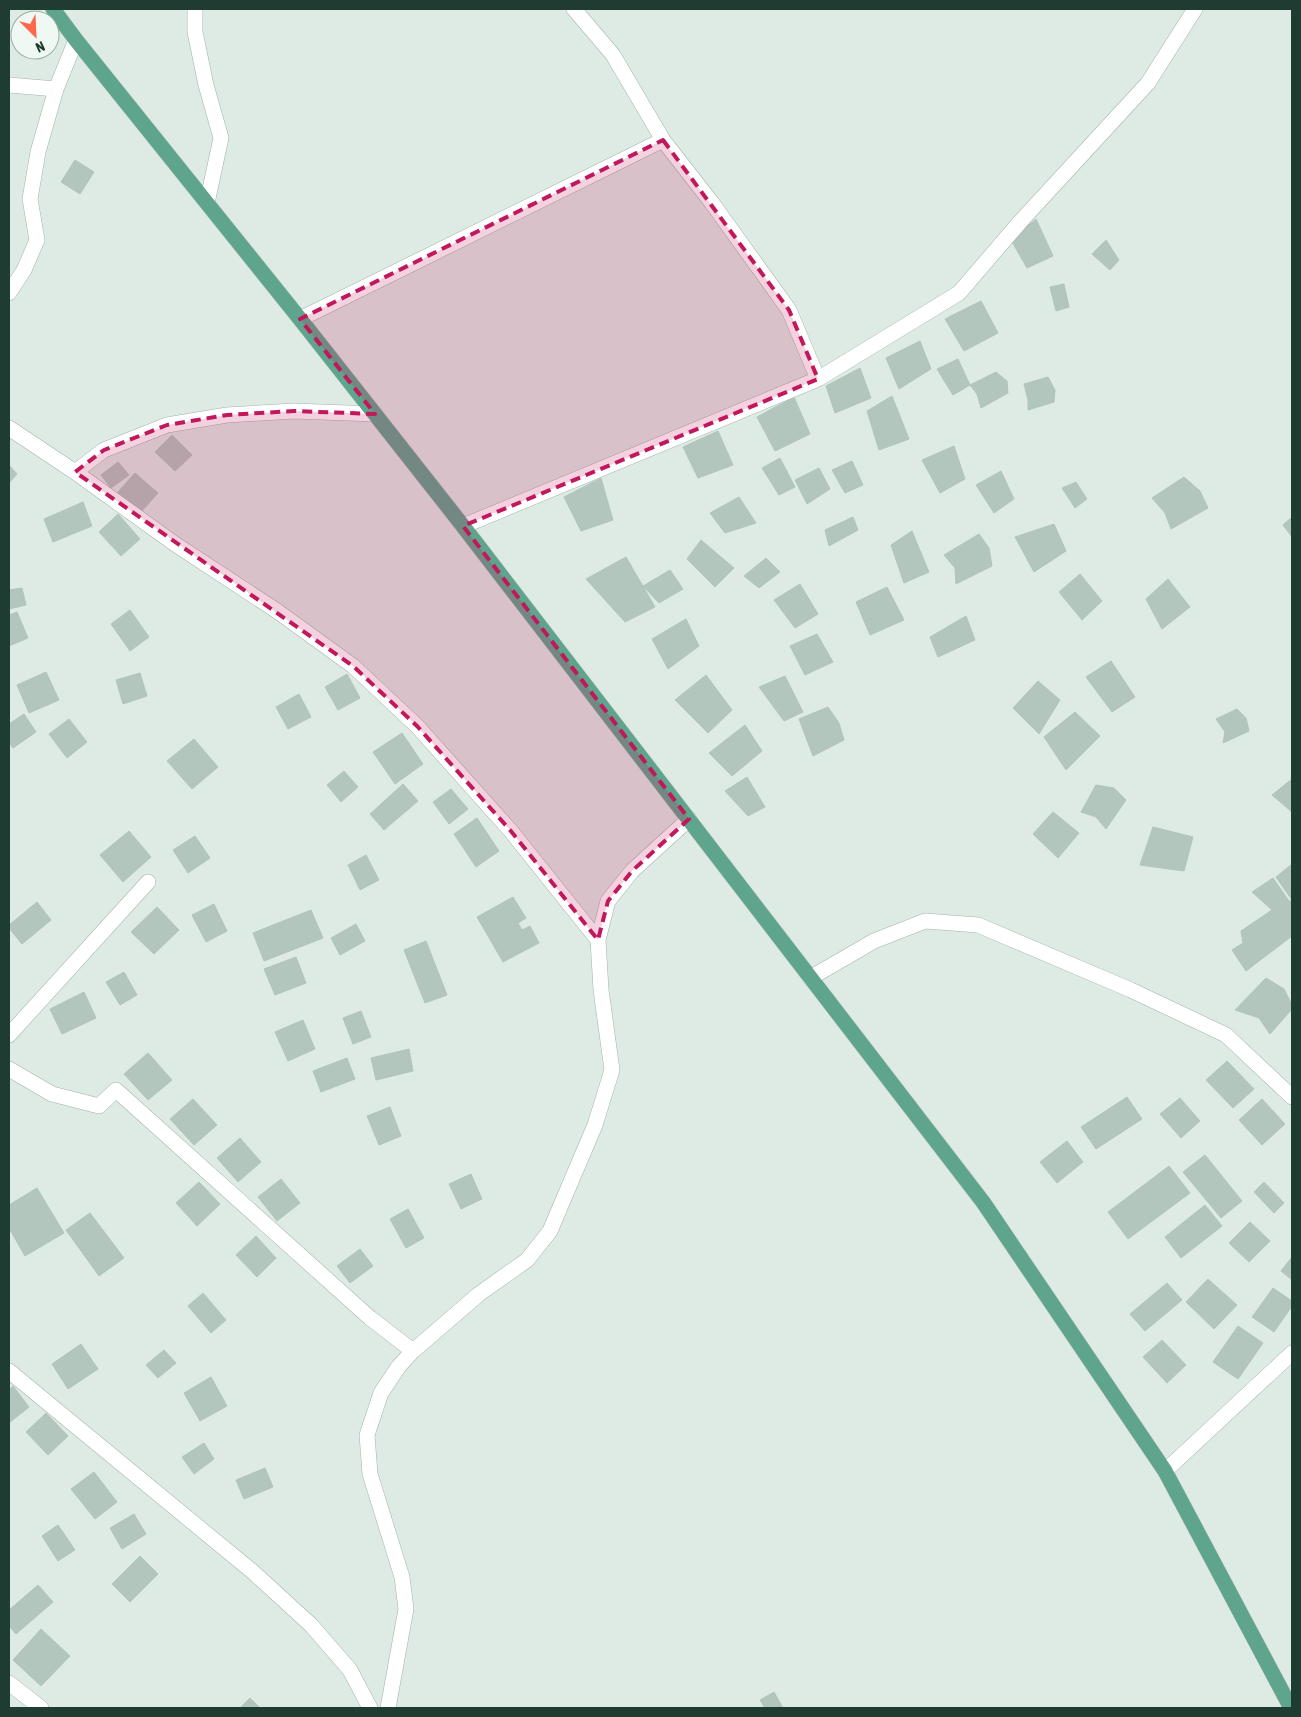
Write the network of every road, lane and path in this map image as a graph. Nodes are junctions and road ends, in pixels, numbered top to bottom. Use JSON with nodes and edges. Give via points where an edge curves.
{"nodes":[{"id":1,"x":53,"y":9,"type":"edge"},
{"id":2,"x":195,"y":9,"type":"edge"},
{"id":3,"x":574,"y":9,"type":"edge"},
{"id":4,"x":1195,"y":9,"type":"edge"},
{"id":5,"x":76,"y":40,"type":"junction"},
{"id":6,"x":9,"y":85,"type":"edge"},
{"id":7,"x":56,"y":89,"type":"junction"},
{"id":8,"x":663,"y":140,"type":"junction"},
{"id":9,"x":207,"y":203,"type":"junction"},
{"id":10,"x":9,"y":293,"type":"edge"},
{"id":11,"x":300,"y":319,"type":"junction"},
{"id":12,"x":818,"y":379,"type":"junction"},
{"id":13,"x":375,"y":414,"type":"junction"},
{"id":14,"x":9,"y":428,"type":"edge"},
{"id":15,"x":75,"y":472,"type":"junction"},
{"id":16,"x":463,"y":526,"type":"junction"},
{"id":17,"x":688,"y":819,"type":"junction"},
{"id":18,"x":148,"y":882,"type":"dead end"},
{"id":19,"x":598,"y":940,"type":"junction"},
{"id":20,"x":810,"y":978,"type":"junction"},
{"id":21,"x":9,"y":1033,"type":"edge"},
{"id":22,"x":9,"y":1069,"type":"edge"},
{"id":23,"x":1292,"y":1096,"type":"edge"},
{"id":24,"x":413,"y":1351,"type":"junction"},
{"id":25,"x":1292,"y":1353,"type":"edge"},
{"id":26,"x":9,"y":1371,"type":"edge"},
{"id":27,"x":1165,"y":1470,"type":"junction"},
{"id":28,"x":9,"y":1683,"type":"edge"},
{"id":29,"x":41,"y":1708,"type":"edge"},
{"id":30,"x":370,"y":1708,"type":"edge"},
{"id":31,"x":388,"y":1708,"type":"edge"},
{"id":32,"x":1291,"y":1708,"type":"edge"}],
"edges":[{"from":1,"to":5,"type":"main road"},
{"from":2,"to":9,"type":"street","via":[[195,32],[221,138]]},
{"from":3,"to":8,"type":"street","via":[[613,55]]},
{"from":4,"to":12,"type":"street","via":[[1148,83],[959,293]]},
{"from":5,"to":7,"type":"street"},
{"from":5,"to":9,"type":"main road"},
{"from":6,"to":7,"type":"street"},
{"from":7,"to":10,"type":"street","via":[[38,152],[30,199],[37,240],[24,270]]},
{"from":8,"to":11,"type":"street"},
{"from":8,"to":12,"type":"street","via":[[789,310]]},
{"from":9,"to":11,"type":"main road"},
{"from":11,"to":13,"type":"main road"},
{"from":12,"to":16,"type":"street"},
{"from":13,"to":15,"type":"street","via":[[294,410],[227,415],[166,425],[104,450]]},
{"from":13,"to":16,"type":"main road"},
{"from":14,"to":15,"type":"street"},
{"from":15,"to":19,"type":"street","via":[[353,666],[418,726],[510,830]]},
{"from":16,"to":17,"type":"main road"},
{"from":17,"to":19,"type":"street","via":[[632,870],[608,901]]},
{"from":17,"to":20,"type":"main road"},
{"from":18,"to":21,"type":"street"},
{"from":19,"to":24,"type":"street","via":[[612,1070],[596,1125],[550,1231],[527,1260],[479,1294]]},
{"from":20,"to":23,"type":"street","via":[[874,941],[925,920],[978,925],[1131,990],[1226,1035]]},
{"from":20,"to":27,"type":"main road","via":[[983,1202]]},
{"from":22,"to":24,"type":"street","via":[[52,1094],[99,1106],[116,1090],[370,1318]]},
{"from":24,"to":31,"type":"street","via":[[381,1393],[367,1435],[370,1474],[402,1577],[406,1609]]},
{"from":25,"to":27,"type":"street"},
{"from":26,"to":30,"type":"street","via":[[253,1572],[311,1625],[350,1670]]},
{"from":27,"to":32,"type":"main road"},
{"from":28,"to":29,"type":"street"}]}
